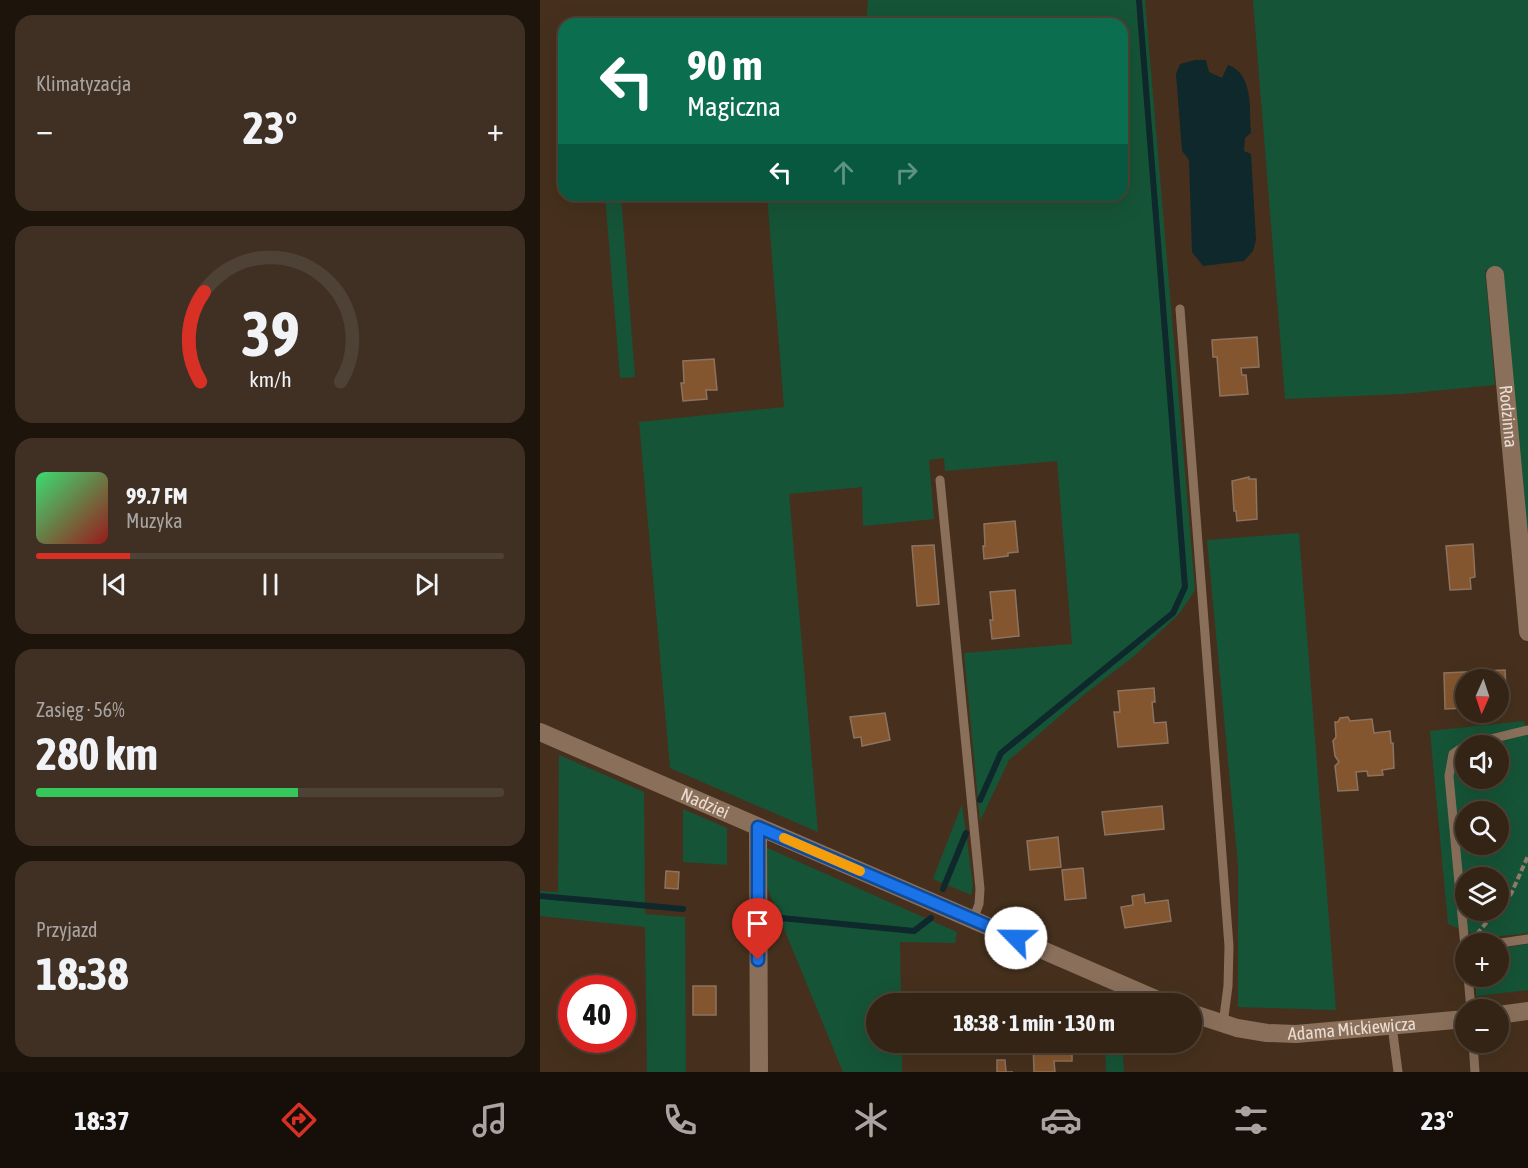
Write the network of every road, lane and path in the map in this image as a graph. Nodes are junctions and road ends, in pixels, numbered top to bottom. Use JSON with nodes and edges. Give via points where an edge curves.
{"nodes":[{"id":1,"x":1495,"y":274,"type":"dead end"},
{"id":2,"x":1180,"y":309,"type":"dead end"},
{"id":3,"x":940,"y":480,"type":"dead end"},
{"id":4,"x":1528,"y":632,"type":"edge"},
{"id":5,"x":1528,"y":730,"type":"edge"},
{"id":6,"x":540,"y":732,"type":"edge"},
{"id":7,"x":758,"y":827,"type":"junction"},
{"id":8,"x":1528,"y":856,"type":"edge"},
{"id":9,"x":1509,"y":896,"type":"edge"},
{"id":10,"x":973,"y":920,"type":"junction"},
{"id":11,"x":1488,"y":921,"type":"edge"},
{"id":12,"x":1464,"y":933,"type":"edge"},
{"id":13,"x":1478,"y":933,"type":"edge"},
{"id":14,"x":1528,"y":939,"type":"edge"},
{"id":15,"x":1509,"y":942,"type":"edge"},
{"id":16,"x":1142,"y":993,"type":"edge"},
{"id":17,"x":1528,"y":1011,"type":"edge"},
{"id":18,"x":1509,"y":1014,"type":"edge"},
{"id":19,"x":1202,"y":1017,"type":"edge"},
{"id":20,"x":1455,"y":1020,"type":"edge"},
{"id":21,"x":1230,"y":1026,"type":"junction"},
{"id":22,"x":1392,"y":1026,"type":"junction"},
{"id":23,"x":1474,"y":1053,"type":"edge"},
{"id":24,"x":759,"y":1072,"type":"edge"},
{"id":25,"x":1398,"y":1072,"type":"edge"},
{"id":26,"x":1475,"y":1072,"type":"edge"}],
"edges":[{"from":1,"to":4,"type":"street","name":"Rodzinna"},
{"from":2,"to":21,"type":"lane","via":[[1229,946]]},
{"from":3,"to":10,"type":"lane","via":[[980,889]]},
{"from":5,"to":12,"type":"lane","via":[[1466,745],[1453,754],[1449,776]]},
{"from":6,"to":7,"type":"street","name":"Nadziei"},
{"from":7,"to":10,"type":"street","name":"Nadziei"},
{"from":7,"to":24,"type":"street"},
{"from":8,"to":9,"type":"path"},
{"from":10,"to":16,"type":"street","name":"Nadziei"},
{"from":11,"to":13,"type":"path"},
{"from":14,"to":15,"type":"lane"},
{"from":17,"to":18,"type":"street"},
{"from":19,"to":21,"type":"street"},
{"from":20,"to":22,"type":"street","name":"Adama Mickiewicza"},
{"from":21,"to":22,"type":"street","name":"Adama Mickiewicza","via":[[1296,1034]]},
{"from":22,"to":25,"type":"lane"},
{"from":23,"to":26,"type":"lane"}]}
